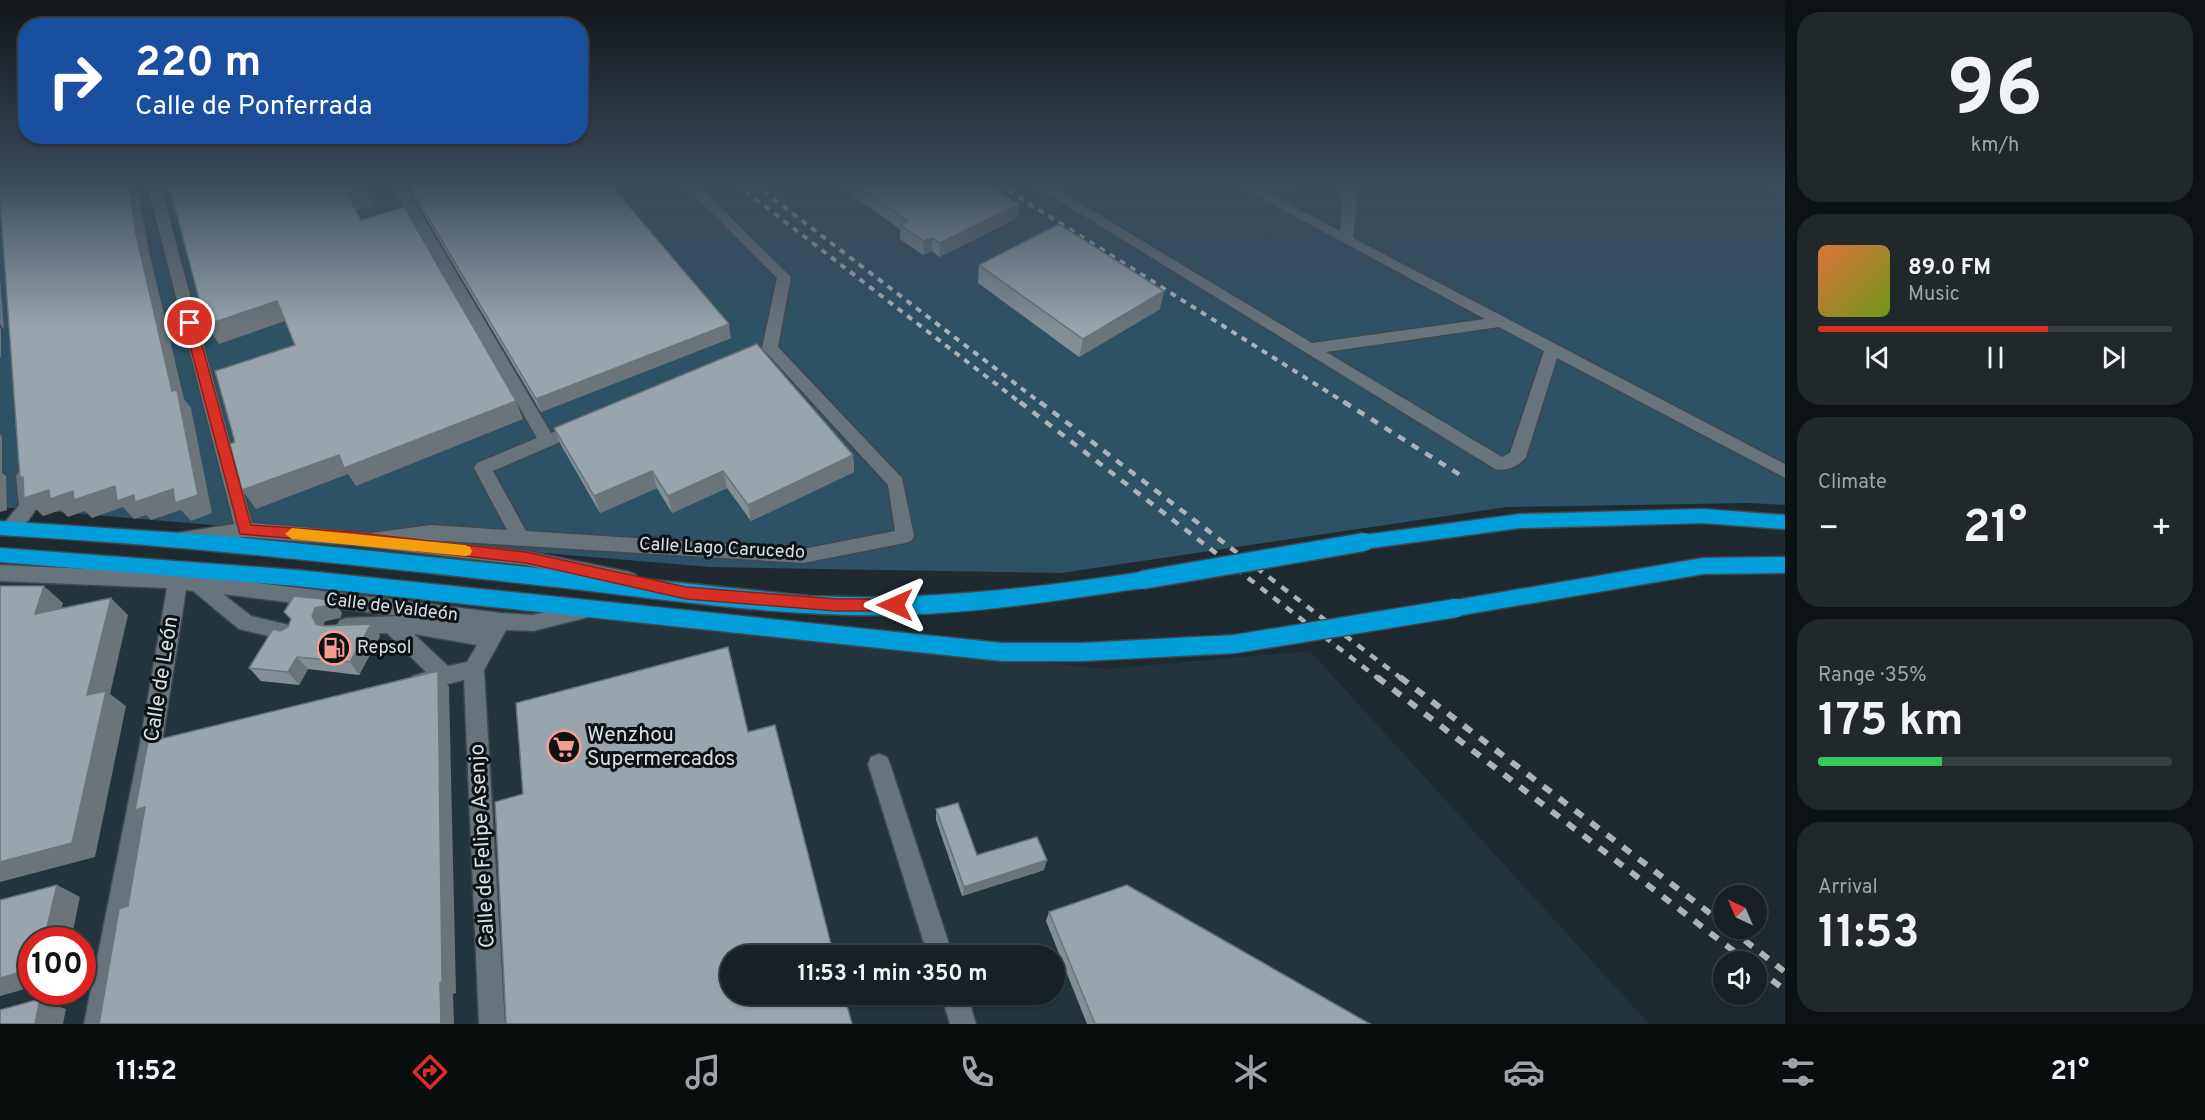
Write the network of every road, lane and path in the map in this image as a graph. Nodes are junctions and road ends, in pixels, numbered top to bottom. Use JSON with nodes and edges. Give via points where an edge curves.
{"nodes":[{"id":1,"x":166,"y":232,"type":"edge"},
{"id":2,"x":425,"y":232,"type":"edge"},
{"id":3,"x":738,"y":232,"type":"edge"},
{"id":4,"x":1116,"y":232,"type":"edge"},
{"id":5,"x":1331,"y":232,"type":"edge"},
{"id":6,"x":1347,"y":232,"type":"edge"},
{"id":7,"x":1346,"y":240,"type":"junction"},
{"id":8,"x":1501,"y":322,"type":"junction"},
{"id":9,"x":1308,"y":349,"type":"junction"},
{"id":10,"x":1552,"y":349,"type":"junction"},
{"id":11,"x":600,"y":419,"type":"edge"},
{"id":12,"x":547,"y":441,"type":"junction"},
{"id":13,"x":25,"y":465,"type":"edge"},
{"id":14,"x":1785,"y":472,"type":"edge"},
{"id":15,"x":1785,"y":522,"type":"edge"},
{"id":16,"x":5,"y":529,"type":"edge"},
{"id":17,"x":245,"y":530,"type":"junction"},
{"id":18,"x":520,"y":537,"type":"junction"},
{"id":19,"x":174,"y":540,"type":"junction"},
{"id":20,"x":372,"y":540,"type":"junction"},
{"id":21,"x":0,"y":555,"type":"edge"},
{"id":22,"x":1785,"y":566,"type":"edge"},
{"id":23,"x":0,"y":573,"type":"edge"},
{"id":24,"x":189,"y":582,"type":"junction"},
{"id":25,"x":686,"y":593,"type":"junction"},
{"id":26,"x":585,"y":610,"type":"junction"},
{"id":27,"x":391,"y":624,"type":"junction"},
{"id":28,"x":334,"y":628,"type":"edge"},
{"id":29,"x":497,"y":629,"type":"junction"},
{"id":30,"x":290,"y":633,"type":"edge"},
{"id":31,"x":474,"y":669,"type":"junction"},
{"id":32,"x":444,"y":676,"type":"junction"},
{"id":33,"x":398,"y":687,"type":"edge"},
{"id":34,"x":879,"y":764,"type":"dead end"},
{"id":35,"x":937,"y":945,"type":"edge"},
{"id":36,"x":957,"y":1005,"type":"edge"},
{"id":37,"x":98,"y":1024,"type":"edge"},
{"id":38,"x":492,"y":1024,"type":"edge"},
{"id":39,"x":963,"y":1024,"type":"edge"}],
"edges":[{"from":1,"to":17,"type":"street"},
{"from":2,"to":12,"type":"street"},
{"from":3,"to":18,"type":"street","name":"Calle Lago Carucedo","via":[[784,277],[765,350],[896,483],[905,536],[803,556]]},
{"from":4,"to":9,"type":"street"},
{"from":5,"to":7,"type":"street"},
{"from":6,"to":7,"type":"street"},
{"from":7,"to":8,"type":"street"},
{"from":8,"to":9,"type":"street"},
{"from":8,"to":10,"type":"street"},
{"from":9,"to":10,"type":"street","via":[[1501,465],[1517,457]]},
{"from":10,"to":14,"type":"street"},
{"from":11,"to":12,"type":"street"},
{"from":12,"to":18,"type":"street","via":[[483,468]]},
{"from":13,"to":16,"type":"street","via":[[28,507]]},
{"from":15,"to":25,"type":"highway","bridge":true,"via":[[1703,516],[1520,521],[1364,542],[1041,595],[935,605],[836,605]]},
{"from":16,"to":19,"type":"highway"},
{"from":17,"to":19,"type":"street"},
{"from":17,"to":20,"type":"street"},
{"from":18,"to":20,"type":"street","name":"Calle Lago Carucedo","via":[[431,532]]},
{"from":19,"to":25,"type":"highway"},
{"from":20,"to":25,"type":"street","via":[[526,558]]},
{"from":21,"to":26,"type":"highway","via":[[297,578]]},
{"from":22,"to":26,"type":"highway","bridge":true,"via":[[1704,566],[1235,644],[1082,652],[1002,652]]},
{"from":23,"to":24,"type":"street","name":"Calle de Valdeón"},
{"from":24,"to":29,"type":"street","name":"Calle de Valdeón"},
{"from":24,"to":30,"type":"street","via":[[246,623]]},
{"from":24,"to":37,"type":"street","name":"Calle de León","via":[[160,746]]},
{"from":26,"to":29,"type":"street","name":"Calle de Valdeón"},
{"from":27,"to":28,"type":"street","name":"Calle de Valdeón"},
{"from":27,"to":29,"type":"street","name":"Calle de Valdeón","via":[[442,629],[477,638]]},
{"from":27,"to":32,"type":"street","name":"Calle de Valdeón"},
{"from":29,"to":31,"type":"street"},
{"from":31,"to":32,"type":"street"},
{"from":31,"to":38,"type":"street","name":"Calle de Felipe Asenjo"},
{"from":32,"to":33,"type":"street"},
{"from":34,"to":35,"type":"street"},
{"from":36,"to":39,"type":"street"}]}
